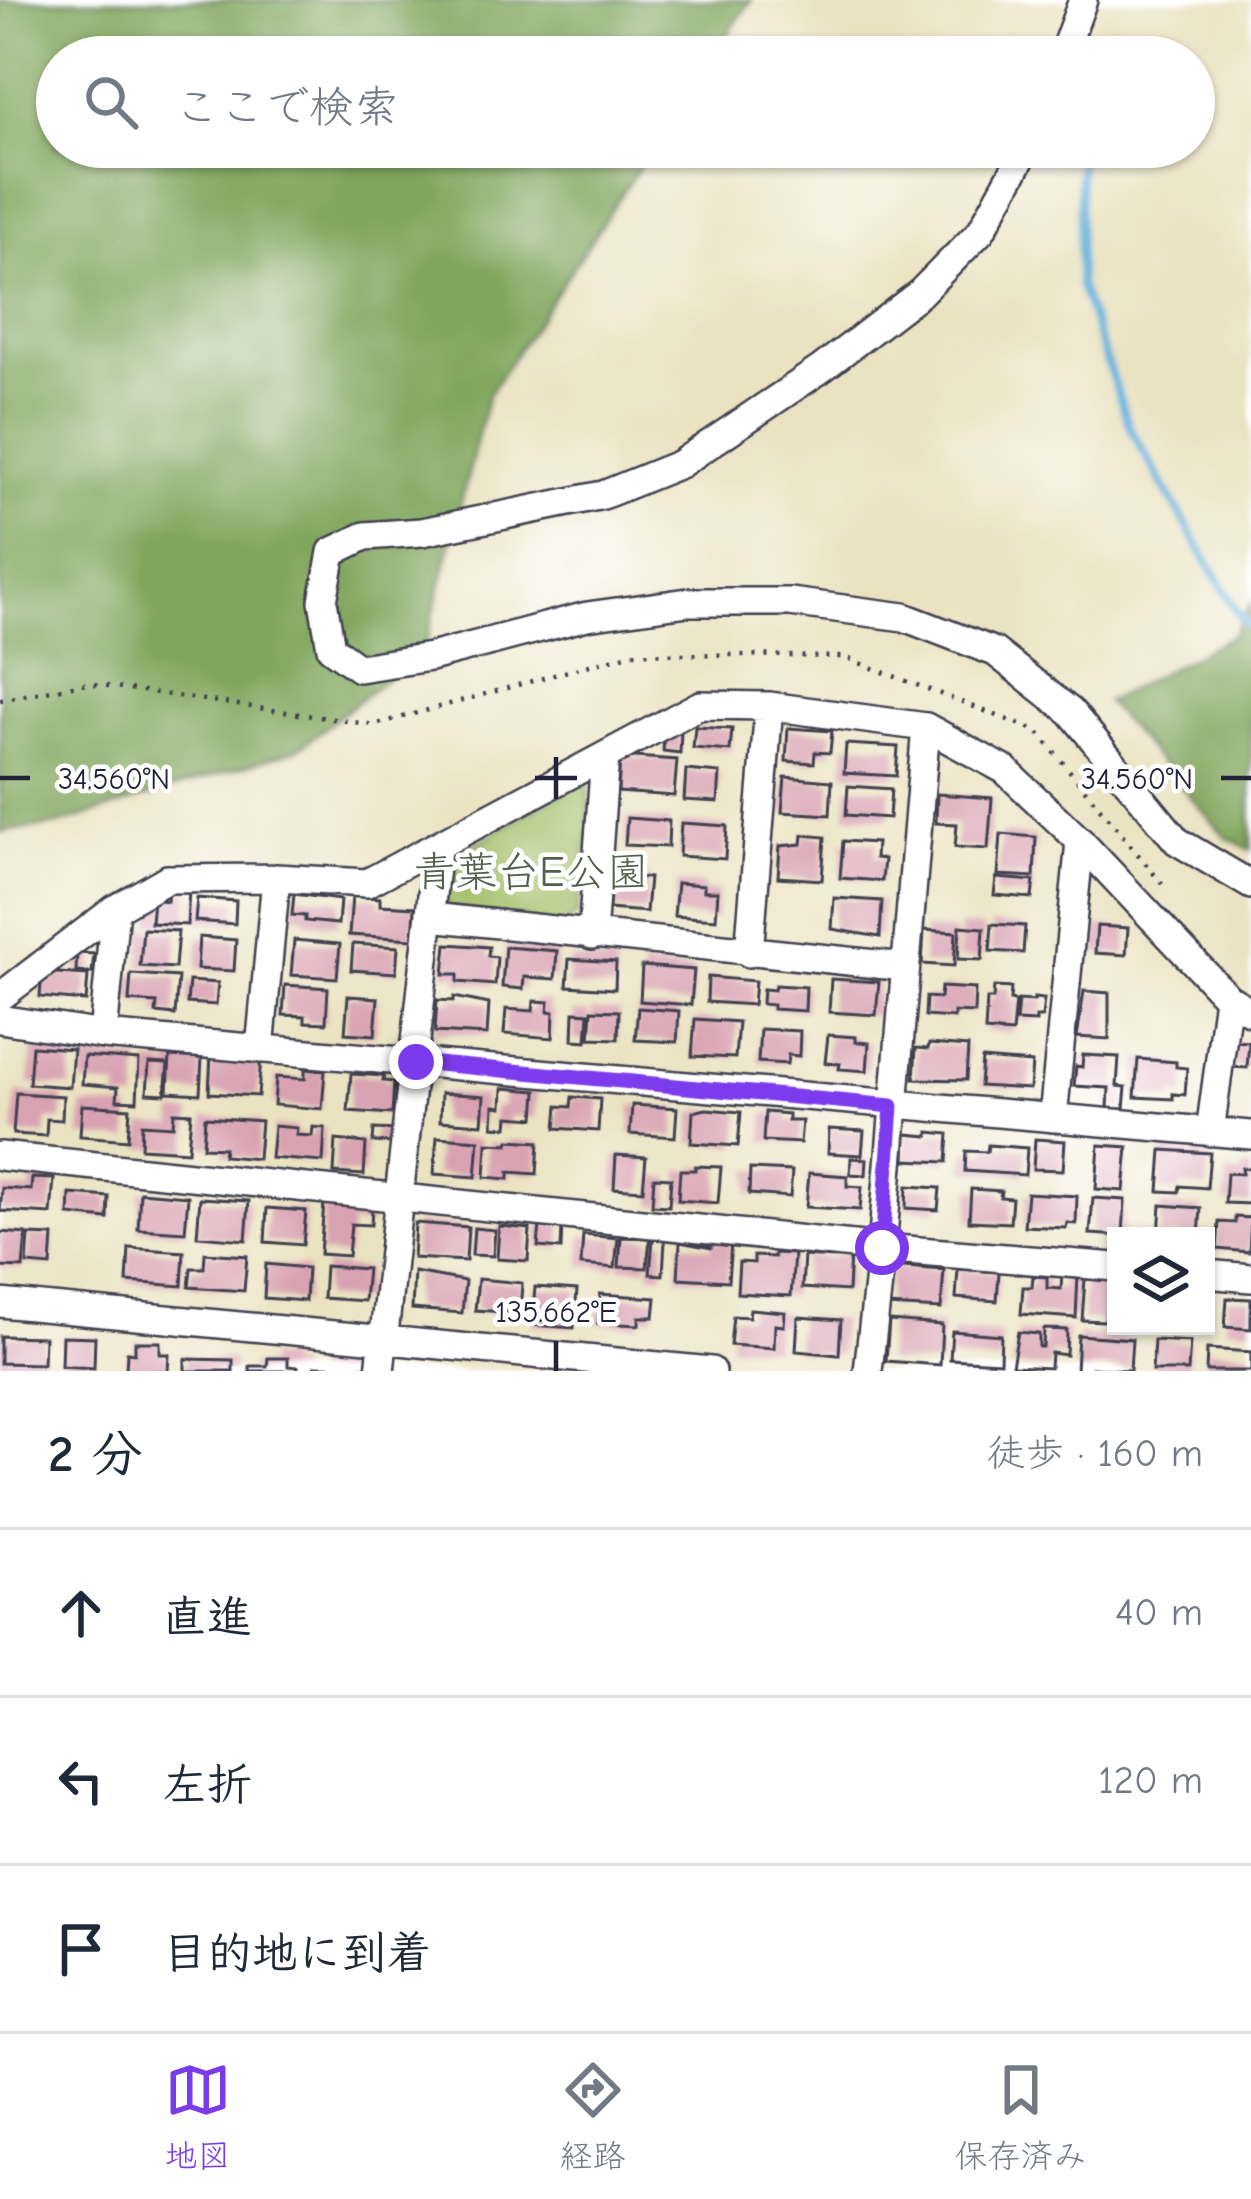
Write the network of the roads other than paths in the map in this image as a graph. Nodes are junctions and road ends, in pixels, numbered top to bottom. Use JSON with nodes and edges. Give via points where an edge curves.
{"nodes":[{"id":1,"x":1083,"y":0,"type":"edge"},
{"id":2,"x":1070,"y":36,"type":"edge"},
{"id":3,"x":1016,"y":168,"type":"edge"},
{"id":4,"x":769,"y":706,"type":"junction"},
{"id":5,"x":926,"y":727,"type":"junction"},
{"id":6,"x":605,"y":756,"type":"junction"},
{"id":7,"x":1080,"y":841,"type":"junction"},
{"id":8,"x":437,"y":849,"type":"junction"},
{"id":9,"x":276,"y":878,"type":"junction"},
{"id":10,"x":1251,"y":885,"type":"edge"},
{"id":11,"x":115,"y":909,"type":"junction"},
{"id":12,"x":431,"y":916,"type":"junction"},
{"id":13,"x":592,"y":936,"type":"junction"},
{"id":14,"x":749,"y":953,"type":"junction"},
{"id":15,"x":904,"y":967,"type":"junction"},
{"id":16,"x":0,"y":997,"type":"edge"},
{"id":17,"x":1240,"y":1005,"type":"edge"},
{"id":18,"x":0,"y":1019,"type":"edge"},
{"id":19,"x":103,"y":1035,"type":"junction"},
{"id":20,"x":260,"y":1048,"type":"junction"},
{"id":21,"x":416,"y":1062,"type":"junction"},
{"id":22,"x":892,"y":1106,"type":"junction"},
{"id":23,"x":1053,"y":1118,"type":"junction"},
{"id":24,"x":1210,"y":1132,"type":"junction"},
{"id":25,"x":1251,"y":1135,"type":"edge"},
{"id":26,"x":0,"y":1156,"type":"edge"},
{"id":27,"x":399,"y":1196,"type":"junction"},
{"id":28,"x":882,"y":1248,"type":"junction"},
{"id":29,"x":1107,"y":1266,"type":"edge"},
{"id":30,"x":1215,"y":1275,"type":"edge"},
{"id":31,"x":1251,"y":1278,"type":"edge"},
{"id":32,"x":0,"y":1303,"type":"edge"},
{"id":33,"x":382,"y":1340,"type":"junction"},
{"id":34,"x":380,"y":1371,"type":"edge"},
{"id":35,"x":711,"y":1371,"type":"edge"},
{"id":36,"x":868,"y":1371,"type":"edge"}],
"edges":[{"from":1,"to":2,"type":"street"},
{"from":3,"to":10,"type":"street","via":[[981,231],[920,293],[680,464],[602,494],[422,532],[365,536],[332,552],[323,602],[331,648],[359,668],[587,616],[688,602],[790,602],[904,617],[995,652],[1071,712],[1177,841]]},
{"from":4,"to":5,"type":"street"},
{"from":4,"to":6,"type":"street","via":[[700,705]]},
{"from":4,"to":14,"type":"street"},
{"from":5,"to":7,"type":"street","via":[[1005,770]]},
{"from":5,"to":15,"type":"street"},
{"from":6,"to":8,"type":"street"},
{"from":6,"to":13,"type":"street"},
{"from":7,"to":17,"type":"street"},
{"from":7,"to":23,"type":"street"},
{"from":8,"to":9,"type":"street","via":[[367,884]]},
{"from":8,"to":12,"type":"street"},
{"from":9,"to":11,"type":"street","via":[[167,879]]},
{"from":9,"to":20,"type":"street"},
{"from":11,"to":16,"type":"street"},
{"from":11,"to":19,"type":"street"},
{"from":12,"to":13,"type":"street"},
{"from":12,"to":21,"type":"street"},
{"from":13,"to":14,"type":"street"},
{"from":14,"to":15,"type":"street"},
{"from":15,"to":22,"type":"street"},
{"from":17,"to":24,"type":"street"},
{"from":18,"to":19,"type":"street"},
{"from":19,"to":20,"type":"street"},
{"from":20,"to":21,"type":"street"},
{"from":21,"to":22,"type":"street"},
{"from":21,"to":27,"type":"street"},
{"from":22,"to":23,"type":"street"},
{"from":22,"to":28,"type":"street"},
{"from":23,"to":24,"type":"street"},
{"from":24,"to":25,"type":"street"},
{"from":26,"to":27,"type":"street"},
{"from":27,"to":28,"type":"street"},
{"from":27,"to":33,"type":"street"},
{"from":28,"to":29,"type":"street"},
{"from":28,"to":36,"type":"street"},
{"from":30,"to":31,"type":"street"},
{"from":32,"to":33,"type":"street"},
{"from":33,"to":34,"type":"street"},
{"from":33,"to":35,"type":"street"}]}
